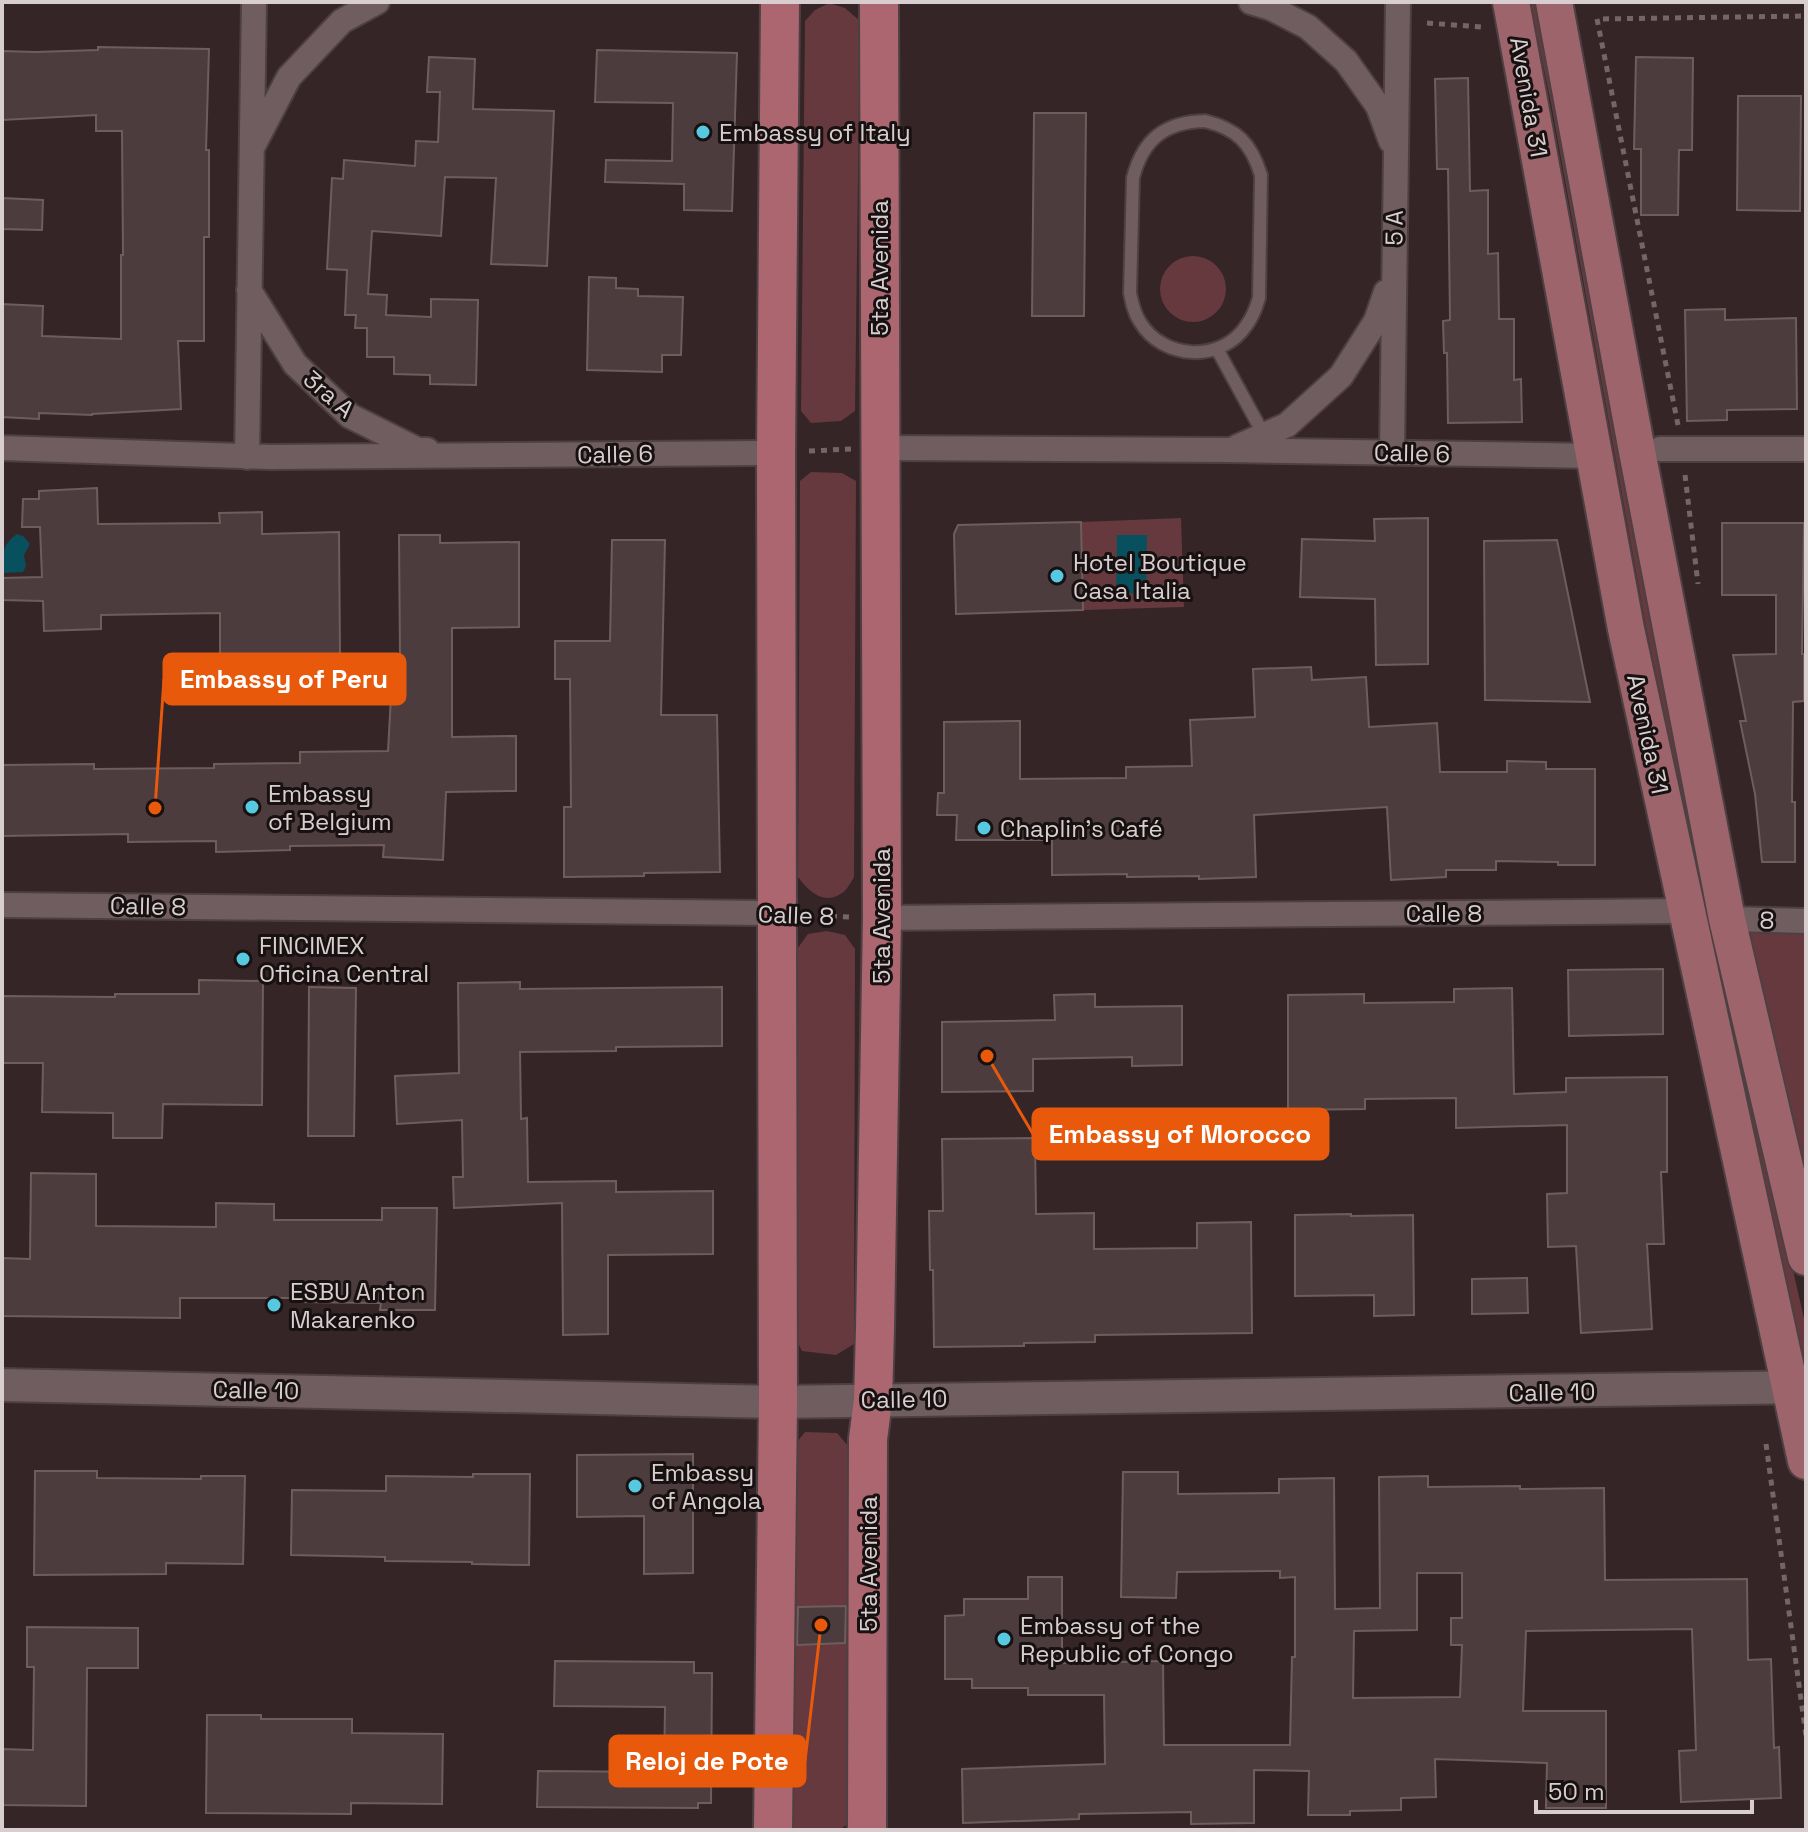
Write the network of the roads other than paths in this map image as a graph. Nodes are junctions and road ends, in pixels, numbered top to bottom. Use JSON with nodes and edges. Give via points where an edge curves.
{"nodes":[{"id":1,"x":254,"y":2,"type":"edge"},
{"id":2,"x":377,"y":2,"type":"edge"},
{"id":3,"x":780,"y":2,"type":"edge"},
{"id":4,"x":879,"y":2,"type":"edge"},
{"id":5,"x":1251,"y":2,"type":"edge"},
{"id":6,"x":1398,"y":2,"type":"edge"},
{"id":7,"x":1487,"y":2,"type":"edge"},
{"id":8,"x":1511,"y":2,"type":"edge"},
{"id":9,"x":1554,"y":2,"type":"edge"},
{"id":10,"x":1577,"y":2,"type":"edge"},
{"id":11,"x":251,"y":150,"type":"junction"},
{"id":12,"x":1539,"y":151,"type":"junction"},
{"id":13,"x":1396,"y":153,"type":"junction"},
{"id":14,"x":1394,"y":271,"type":"junction"},
{"id":15,"x":248,"y":290,"type":"junction"},
{"id":16,"x":1217,"y":349,"type":"junction"},
{"id":17,"x":1264,"y":435,"type":"junction"},
{"id":18,"x":2,"y":448,"type":"edge"},
{"id":19,"x":880,"y":448,"type":"junction"},
{"id":20,"x":1671,"y":449,"type":"junction"},
{"id":21,"x":1806,"y":449,"type":"edge"},
{"id":22,"x":1228,"y":450,"type":"junction"},
{"id":23,"x":776,"y":453,"type":"junction"},
{"id":24,"x":1392,"y":453,"type":"junction"},
{"id":25,"x":493,"y":455,"type":"junction"},
{"id":26,"x":1595,"y":456,"type":"junction"},
{"id":27,"x":247,"y":457,"type":"junction"},
{"id":28,"x":1693,"y":743,"type":"junction"},
{"id":29,"x":2,"y":905,"type":"edge"},
{"id":30,"x":1686,"y":911,"type":"junction"},
{"id":31,"x":776,"y":913,"type":"junction"},
{"id":32,"x":882,"y":918,"type":"junction"},
{"id":33,"x":1727,"y":919,"type":"junction"},
{"id":34,"x":1806,"y":921,"type":"edge"},
{"id":35,"x":1806,"y":1257,"type":"edge"},
{"id":36,"x":2,"y":1385,"type":"edge"},
{"id":37,"x":1798,"y":1388,"type":"edge"},
{"id":38,"x":873,"y":1400,"type":"junction"},
{"id":39,"x":778,"y":1402,"type":"junction"},
{"id":40,"x":1806,"y":1461,"type":"edge"},
{"id":41,"x":773,"y":1830,"type":"edge"},
{"id":42,"x":867,"y":1830,"type":"edge"}],
"edges":[{"from":1,"to":11,"type":"street"},
{"from":2,"to":11,"type":"street","via":[[342,21],[289,77]]},
{"from":3,"to":23,"type":"highway"},
{"from":4,"to":19,"type":"highway","name":"5ta Avenida"},
{"from":5,"to":13,"type":"street","via":[[1308,27],[1346,61],[1378,106]]},
{"from":6,"to":13,"type":"street","name":"5 A"},
{"from":7,"to":12,"type":"main road"},
{"from":8,"to":12,"type":"main road","name":"Avenida 31"},
{"from":9,"to":28,"type":"main road","name":"Avenida 31"},
{"from":10,"to":20,"type":"main road"},
{"from":11,"to":15,"type":"street"},
{"from":12,"to":26,"type":"main road","name":"Avenida 31"},
{"from":13,"to":14,"type":"street","name":"5 A"},
{"from":14,"to":17,"type":"street","name":"Calle 6","via":[[1376,321],[1341,376],[1287,425]]},
{"from":14,"to":24,"type":"street","name":"5 A"},
{"from":15,"to":25,"type":"street","name":"3ra A","via":[[295,364],[350,416],[418,450]]},
{"from":15,"to":27,"type":"street"},
{"from":16,"to":16,"type":"lane","via":[[1245,329],[1259,298],[1261,175],[1248,145],[1236,133],[1205,121],[1188,122],[1158,135],[1137,161],[1130,293],[1133,310],[1153,338],[1183,352]]},
{"from":16,"to":17,"type":"lane"},
{"from":17,"to":22,"type":"street","name":"Calle 6"},
{"from":18,"to":27,"type":"street","name":"Calle 6"},
{"from":19,"to":22,"type":"street","name":"Calle 6"},
{"from":19,"to":32,"type":"highway","name":"5ta Avenida"},
{"from":20,"to":21,"type":"street"},
{"from":20,"to":28,"type":"main road"},
{"from":22,"to":24,"type":"street","name":"Calle 6"},
{"from":23,"to":25,"type":"street","name":"Calle 6"},
{"from":23,"to":31,"type":"highway"},
{"from":24,"to":26,"type":"street","name":"Calle 6"},
{"from":25,"to":27,"type":"street","name":"Calle 6"},
{"from":26,"to":30,"type":"main road","name":"Avenida 31"},
{"from":28,"to":33,"type":"main road","name":"Avenida 31"},
{"from":29,"to":31,"type":"street","name":"Calle 8"},
{"from":30,"to":32,"type":"street","name":"Calle 8"},
{"from":30,"to":37,"type":"main road","name":"Avenida 31"},
{"from":31,"to":39,"type":"highway"},
{"from":32,"to":38,"type":"highway","name":"5ta Avenida"},
{"from":33,"to":34,"type":"street","name":"8"},
{"from":33,"to":35,"type":"main road","name":"Avenida 31"},
{"from":36,"to":39,"type":"main road","name":"Calle 10"},
{"from":37,"to":38,"type":"main road","name":"Calle 10"},
{"from":37,"to":40,"type":"main road","name":"Avenida 31"},
{"from":38,"to":39,"type":"main road","name":"Calle 10"},
{"from":38,"to":42,"type":"highway","name":"5ta Avenida","via":[[868,1439]]},
{"from":39,"to":41,"type":"highway"}]}
